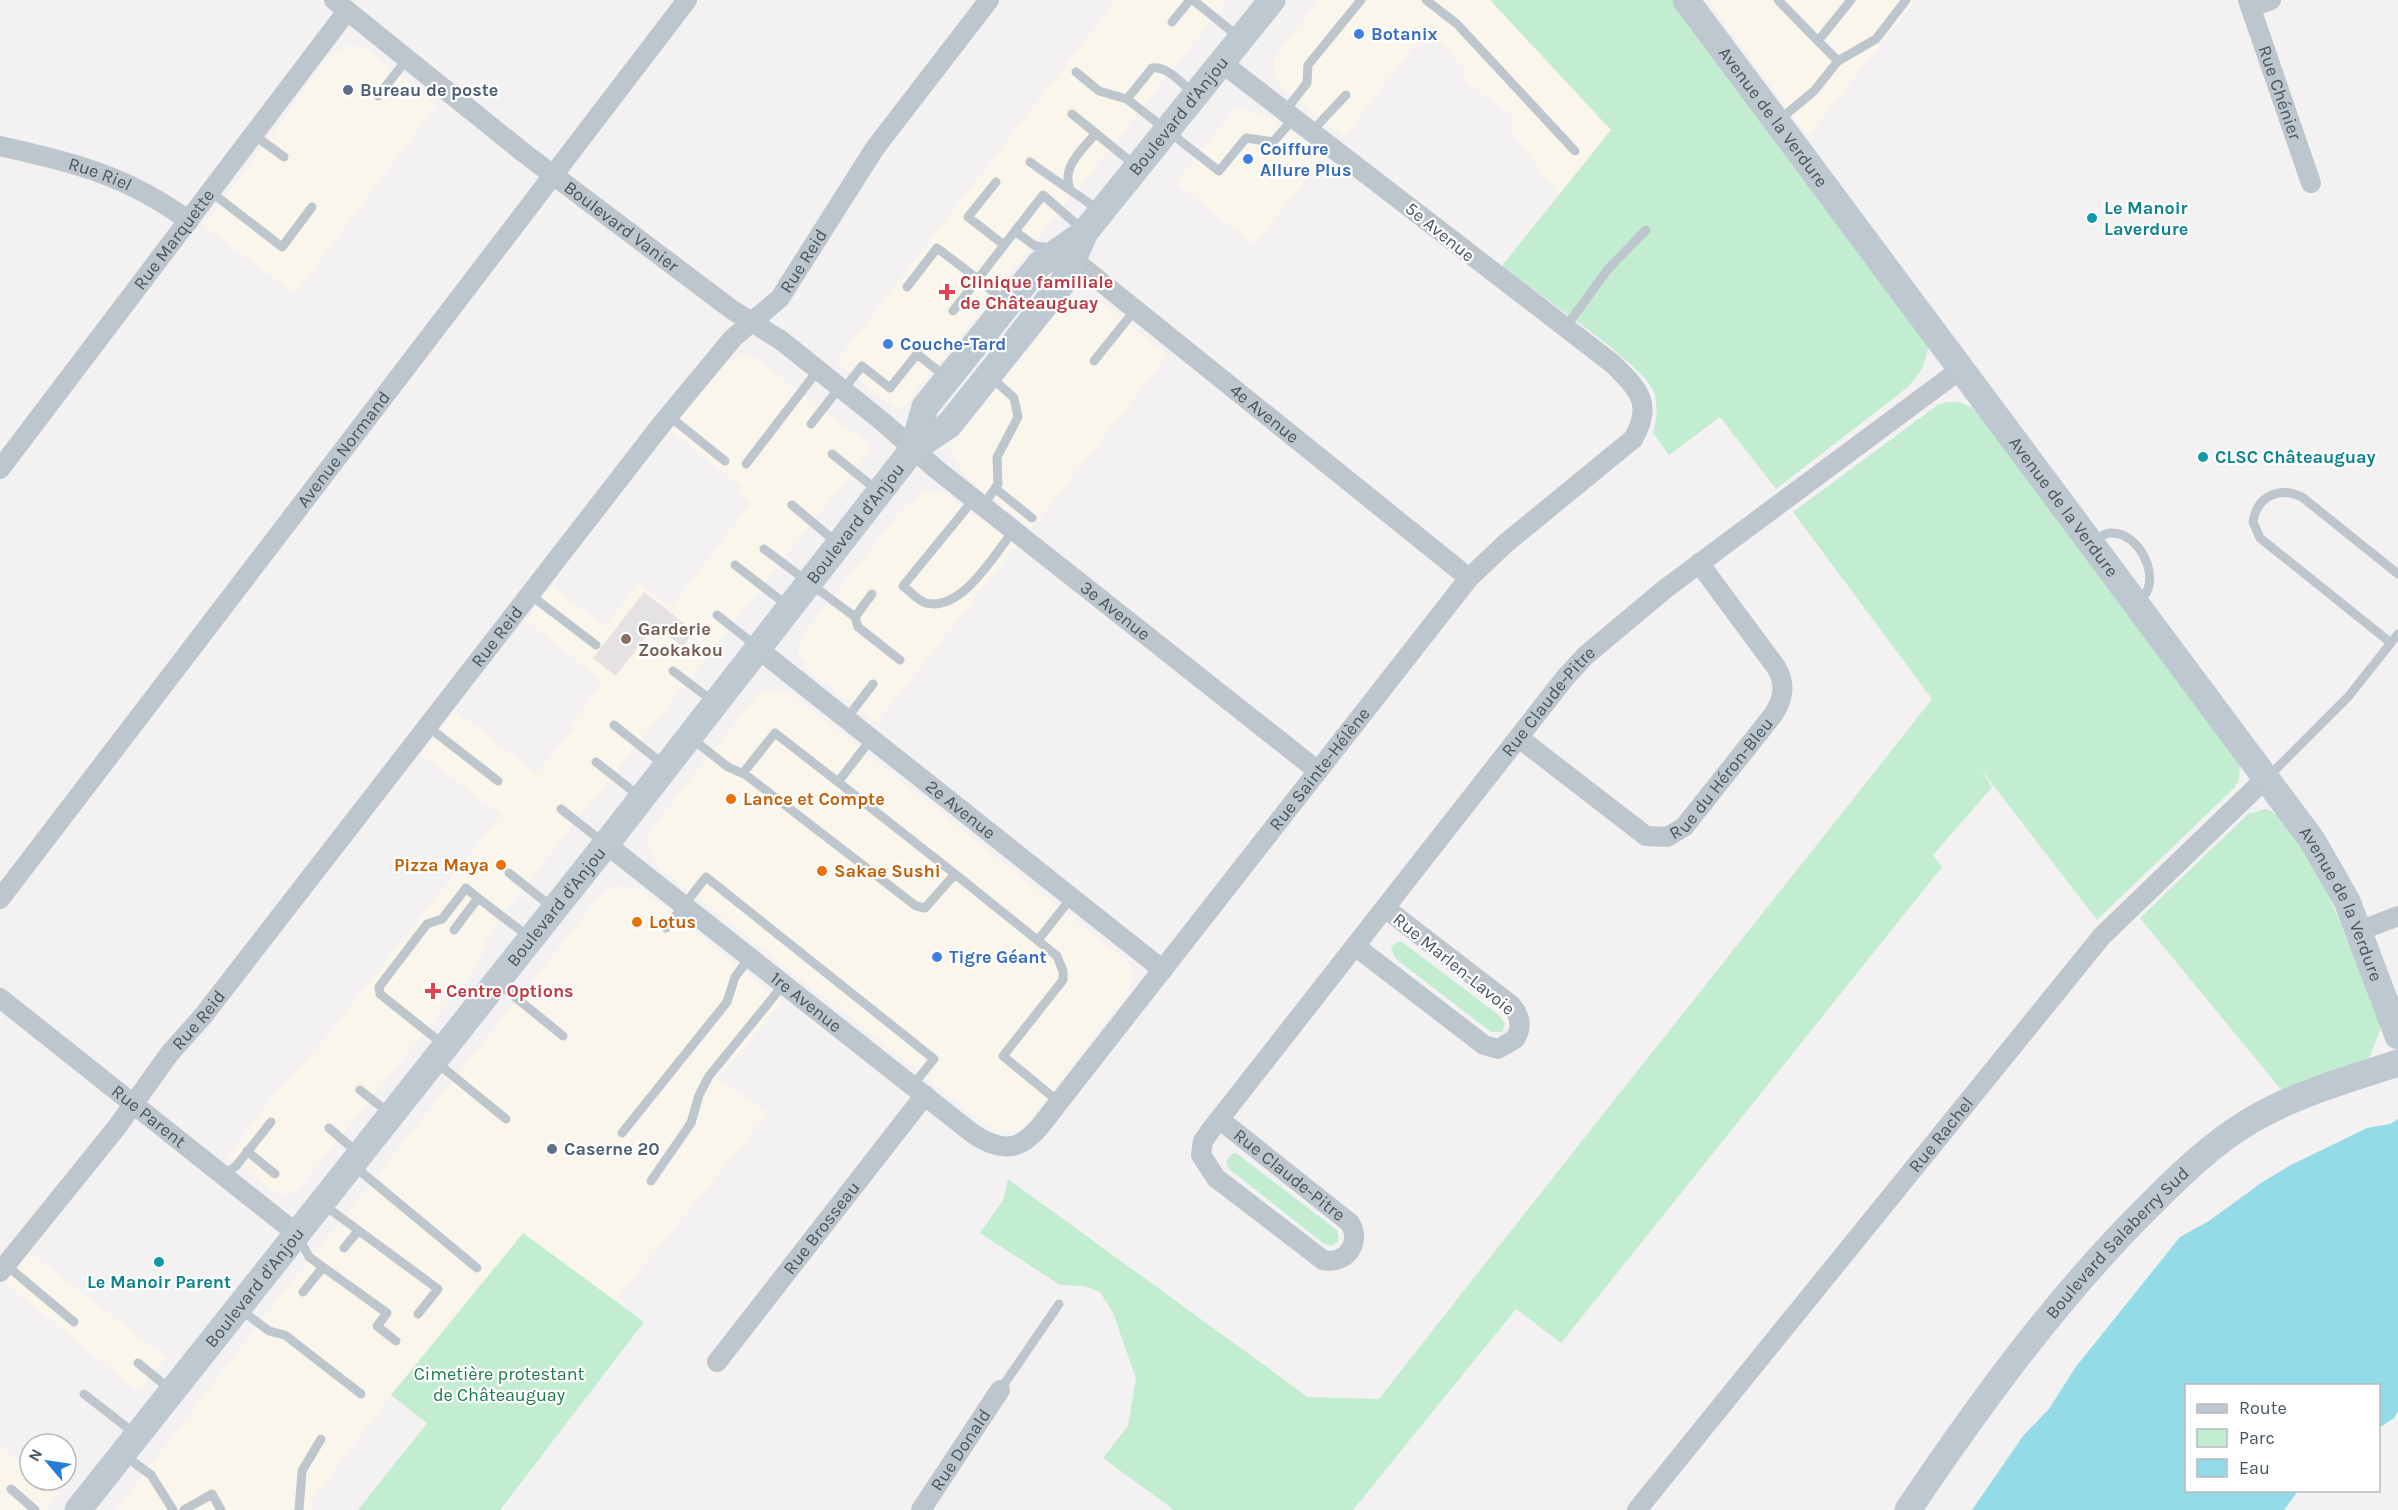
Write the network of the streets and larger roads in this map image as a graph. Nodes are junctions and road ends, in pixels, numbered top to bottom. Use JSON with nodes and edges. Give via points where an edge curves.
{"nodes":[{"id":1,"x":687,"y":0,"type":"edge"},
{"id":2,"x":989,"y":0,"type":"edge"},
{"id":3,"x":1272,"y":0,"type":"edge"},
{"id":4,"x":1686,"y":0,"type":"edge"},
{"id":5,"x":2271,"y":0,"type":"edge"},
{"id":6,"x":2249,"y":3,"type":"edge"},
{"id":7,"x":341,"y":5,"type":"edge"},
{"id":8,"x":1222,"y":63,"type":"junction"},
{"id":9,"x":0,"y":146,"type":"edge"},
{"id":10,"x":554,"y":174,"type":"junction"},
{"id":11,"x":2311,"y":183,"type":"dead end"},
{"id":12,"x":189,"y":222,"type":"junction"},
{"id":13,"x":1066,"y":255,"type":"junction"},
{"id":14,"x":753,"y":322,"type":"junction"},
{"id":15,"x":1961,"y":369,"type":"junction"},
{"id":16,"x":1643,"y":412,"type":"joint"},
{"id":17,"x":913,"y":449,"type":"junction"},
{"id":18,"x":0,"y":469,"type":"edge"},
{"id":19,"x":1700,"y":563,"type":"junction"},
{"id":20,"x":1469,"y":578,"type":"junction"},
{"id":21,"x":757,"y":648,"type":"junction"},
{"id":22,"x":1519,"y":738,"type":"junction"},
{"id":23,"x":1318,"y":771,"type":"junction"},
{"id":24,"x":2266,"y":778,"type":"junction"},
{"id":25,"x":606,"y":844,"type":"junction"},
{"id":26,"x":0,"y":899,"type":"edge"},
{"id":27,"x":1385,"y":908,"type":"junction"},
{"id":28,"x":2398,"y":916,"type":"edge"},
{"id":29,"x":2359,"y":931,"type":"junction"},
{"id":30,"x":1355,"y":946,"type":"junction"},
{"id":31,"x":1163,"y":970,"type":"junction"},
{"id":32,"x":0,"y":998,"type":"edge"},
{"id":33,"x":2398,"y":1036,"type":"edge"},
{"id":34,"x":2398,"y":1063,"type":"edge"},
{"id":35,"x":919,"y":1090,"type":"junction"},
{"id":36,"x":134,"y":1103,"type":"junction"},
{"id":37,"x":1219,"y":1119,"type":"junction"},
{"id":38,"x":1013,"y":1147,"type":"joint"},
{"id":39,"x":297,"y":1234,"type":"junction"},
{"id":40,"x":3,"y":1269,"type":"edge"},
{"id":41,"x":717,"y":1362,"type":"dead end"},
{"id":42,"x":1000,"y":1390,"type":"road end"},
{"id":43,"x":81,"y":1508,"type":"edge"},
{"id":44,"x":921,"y":1510,"type":"edge"},
{"id":45,"x":1637,"y":1510,"type":"edge"},
{"id":46,"x":1908,"y":1510,"type":"edge"}],
"edges":[{"from":1,"to":10,"type":"street","name":"Avenue Normand"},
{"from":2,"to":14,"type":"street","name":"Rue Reid","via":[[869,157],[780,298]]},
{"from":3,"to":8,"type":"street","name":"Boulevard d'Anjou"},
{"from":4,"to":15,"type":"street","name":"Avenue de la Verdure"},
{"from":5,"to":6,"type":"street"},
{"from":6,"to":11,"type":"street","name":"Rue Chénier"},
{"from":7,"to":10,"type":"street","name":"Boulevard Vanier"},
{"from":7,"to":12,"type":"street","name":"Rue Marquette","via":[[254,135]]},
{"from":8,"to":13,"type":"street","name":"Boulevard d'Anjou"},
{"from":8,"to":16,"type":"street","name":"5e Avenue","via":[[1599,353],[1629,379],[1640,394]]},
{"from":9,"to":12,"type":"street","name":"Rue Riel","via":[[75,164],[124,181]]},
{"from":10,"to":14,"type":"street","name":"Boulevard Vanier"},
{"from":10,"to":26,"type":"street","name":"Avenue Normand"},
{"from":12,"to":18,"type":"street","name":"Rue Marquette"},
{"from":13,"to":17,"type":"street","name":"Boulevard d'Anjou","via":[[1063,282],[949,425]]},
{"from":13,"to":17,"type":"street","name":"Boulevard d'Anjou","via":[[1040,264],[948,379],[926,407]]},
{"from":13,"to":20,"type":"street","name":"4e Avenue"},
{"from":14,"to":17,"type":"street","name":"Boulevard Vanier","via":[[842,388]]},
{"from":14,"to":36,"type":"street","name":"Rue Reid","via":[[728,344],[668,415]]},
{"from":15,"to":19,"type":"street","name":"Rue Claude-Pitre"},
{"from":15,"to":24,"type":"street","name":"Avenue de la Verdure"},
{"from":16,"to":20,"type":"street","name":"Rue Sainte-Hélène","via":[[1638,432],[1626,447],[1506,543]]},
{"from":17,"to":21,"type":"street","name":"Boulevard d'Anjou"},
{"from":17,"to":23,"type":"street","name":"3e Avenue"},
{"from":19,"to":22,"type":"street","name":"Rue Claude-Pitre","via":[[1585,656]]},
{"from":19,"to":22,"type":"street","name":"Rue du Héron-Bleu","via":[[1776,667],[1783,695],[1773,715],[1684,827],[1668,837],[1646,836]]},
{"from":20,"to":23,"type":"street","name":"Rue Sainte-Hélène"},
{"from":21,"to":25,"type":"street","name":"Boulevard d'Anjou"},
{"from":21,"to":31,"type":"street","name":"2e Avenue"},
{"from":22,"to":27,"type":"street","name":"Rue Claude-Pitre"},
{"from":23,"to":31,"type":"street","name":"Rue Sainte-Hélène"},
{"from":24,"to":29,"type":"street","name":"Avenue de la Verdure","via":[[2326,862]]},
{"from":24,"to":45,"type":"street","name":"Rue Rachel","via":[[2102,936]]},
{"from":25,"to":35,"type":"street","name":"1re Avenue"},
{"from":25,"to":39,"type":"street","name":"Boulevard d'Anjou"},
{"from":27,"to":30,"type":"street","name":"Rue Claude-Pitre"},
{"from":27,"to":30,"type":"street","name":"Rue Marlen-Lavoie","via":[[1511,1005],[1519,1018],[1515,1040],[1498,1049],[1484,1045]]},
{"from":28,"to":29,"type":"street"},
{"from":29,"to":33,"type":"street","name":"Avenue de la Verdure"},
{"from":30,"to":37,"type":"street","name":"Rue Claude-Pitre"},
{"from":31,"to":38,"type":"street","name":"Rue Sainte-Hélène","via":[[1028,1139]]},
{"from":32,"to":36,"type":"street","name":"Rue Parent"},
{"from":34,"to":46,"type":"street","name":"Boulevard Salaberry Sud","via":[[2259,1116],[2221,1140],[2183,1173],[2077,1283],[1981,1406]]},
{"from":35,"to":38,"type":"street","name":"1re Avenue","via":[[983,1141]]},
{"from":35,"to":41,"type":"street","name":"Rue Brosseau"},
{"from":36,"to":39,"type":"street","name":"Rue Parent"},
{"from":36,"to":40,"type":"street","name":"Rue Reid"},
{"from":37,"to":37,"type":"street","name":"Rue Claude-Pitre","via":[[1201,1148],[1203,1161],[1216,1178],[1323,1260],[1338,1261],[1349,1252],[1354,1238],[1350,1222]]},
{"from":39,"to":43,"type":"street","name":"Boulevard d'Anjou"},
{"from":42,"to":44,"type":"street","name":"Rue Donald"}]}
